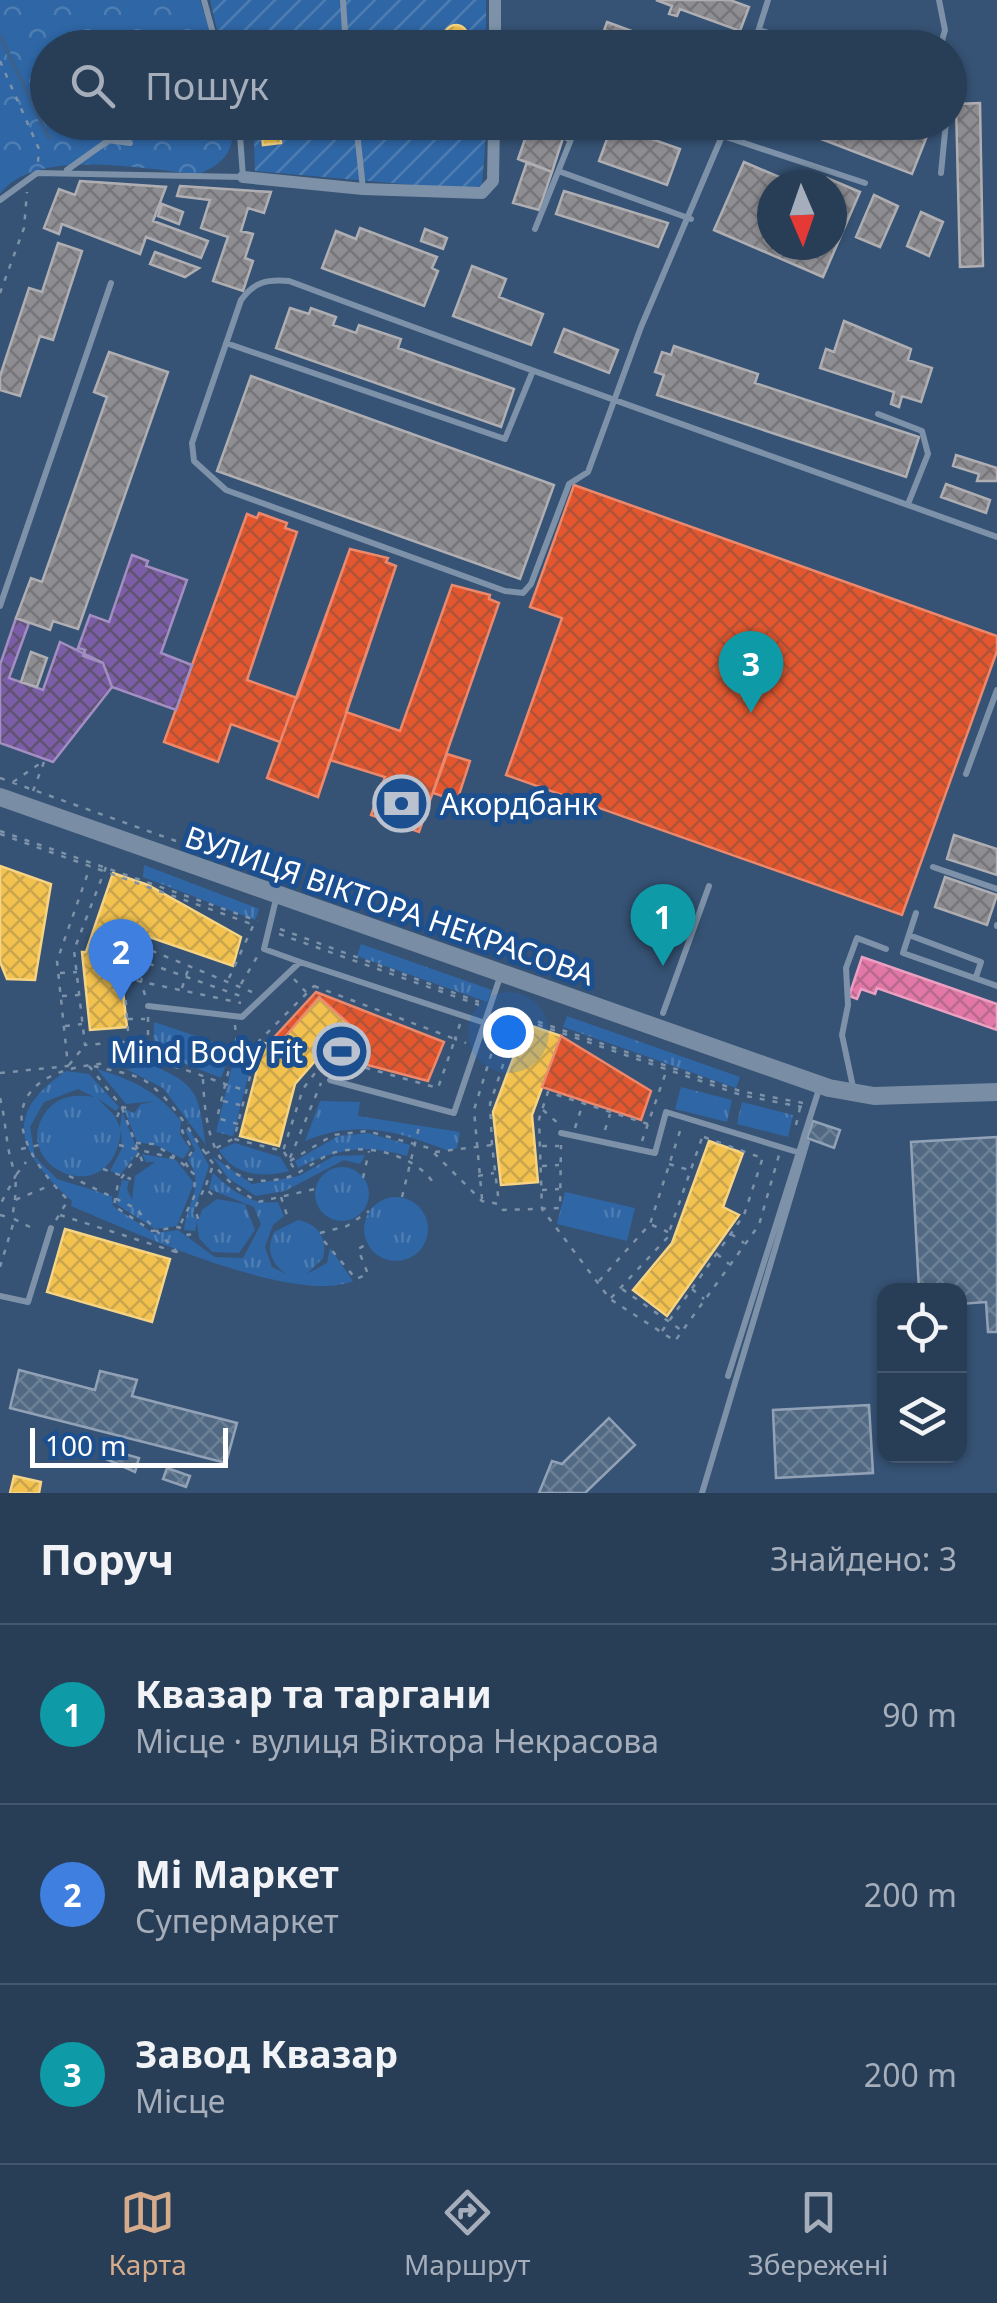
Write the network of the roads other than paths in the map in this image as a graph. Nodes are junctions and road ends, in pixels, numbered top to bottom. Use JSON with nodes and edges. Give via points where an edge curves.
{"nodes":[{"id":1,"x":204,"y":0,"type":"edge"},
{"id":2,"x":342,"y":0,"type":"edge"},
{"id":3,"x":495,"y":0,"type":"edge"},
{"id":4,"x":768,"y":0,"type":"edge"},
{"id":5,"x":939,"y":0,"type":"edge"},
{"id":6,"x":212,"y":30,"type":"edge"},
{"id":7,"x":344,"y":30,"type":"edge"},
{"id":8,"x":494,"y":30,"type":"edge"},
{"id":9,"x":759,"y":30,"type":"edge"},
{"id":10,"x":945,"y":30,"type":"edge"},
{"id":11,"x":241,"y":140,"type":"edge"},
{"id":12,"x":358,"y":140,"type":"edge"},
{"id":13,"x":494,"y":140,"type":"edge"},
{"id":14,"x":571,"y":140,"type":"edge"},
{"id":15,"x":721,"y":140,"type":"edge"},
{"id":16,"x":735,"y":140,"type":"edge"},
{"id":17,"x":944,"y":140,"type":"edge"},
{"id":18,"x":130,"y":143,"type":"dead end"},
{"id":19,"x":67,"y":170,"type":"junction"},
{"id":20,"x":560,"y":172,"type":"junction"},
{"id":21,"x":941,"y":173,"type":"dead end"},
{"id":22,"x":244,"y":177,"type":"junction"},
{"id":23,"x":864,"y":183,"type":"dead end"},
{"id":24,"x":363,"y":189,"type":"junction"},
{"id":25,"x":1,"y":195,"type":"edge"},
{"id":26,"x":691,"y":219,"type":"junction"},
{"id":27,"x":535,"y":229,"type":"dead end"},
{"id":28,"x":110,"y":283,"type":"dead end"},
{"id":29,"x":226,"y":343,"type":"junction"},
{"id":30,"x":532,"y":372,"type":"junction"},
{"id":31,"x":615,"y":397,"type":"junction"},
{"id":32,"x":878,"y":414,"type":"dead end"},
{"id":33,"x":908,"y":504,"type":"junction"},
{"id":34,"x":997,"y":538,"type":"edge"},
{"id":35,"x":0,"y":606,"type":"edge"},
{"id":36,"x":997,"y":690,"type":"edge"},
{"id":37,"x":966,"y":774,"type":"dead end"},
{"id":38,"x":6,"y":790,"type":"edge"},
{"id":39,"x":933,"y":867,"type":"dead end"},
{"id":40,"x":709,"y":886,"type":"dead end"},
{"id":41,"x":997,"y":889,"type":"edge"},
{"id":42,"x":276,"y":894,"type":"junction"},
{"id":43,"x":916,"y":913,"type":"dead end"},
{"id":44,"x":909,"y":935,"type":"junction"},
{"id":45,"x":886,"y":949,"type":"dead end"},
{"id":46,"x":300,"y":962,"type":"junction"},
{"id":47,"x":501,"y":973,"type":"junction"},
{"id":48,"x":976,"y":978,"type":"junction"},
{"id":49,"x":997,"y":986,"type":"edge"},
{"id":50,"x":147,"y":1002,"type":"road end"},
{"id":51,"x":664,"y":1013,"type":"dead end"},
{"id":52,"x":485,"y":1023,"type":"junction"},
{"id":53,"x":330,"y":1080,"type":"road end"},
{"id":54,"x":820,"y":1084,"type":"junction"},
{"id":55,"x":997,"y":1092,"type":"edge"},
{"id":56,"x":852,"y":1093,"type":"junction"},
{"id":57,"x":561,"y":1133,"type":"road end"},
{"id":58,"x":807,"y":1142,"type":"dead end"},
{"id":59,"x":794,"y":1151,"type":"junction"},
{"id":60,"x":51,"y":1228,"type":"road end"},
{"id":61,"x":0,"y":1296,"type":"edge"},
{"id":62,"x":728,"y":1376,"type":"dead end"},
{"id":63,"x":702,"y":1493,"type":"edge"}],
"edges":[{"from":1,"to":6,"type":"lane"},
{"from":2,"to":7,"type":"lane"},
{"from":3,"to":8,"type":"street"},
{"from":4,"to":9,"type":"lane"},
{"from":5,"to":10,"type":"lane"},
{"from":11,"to":22,"type":"lane"},
{"from":12,"to":24,"type":"lane"},
{"from":13,"to":24,"type":"street","via":[[493,181],[482,193]]},
{"from":14,"to":20,"type":"lane"},
{"from":15,"to":26,"type":"lane"},
{"from":16,"to":23,"type":"lane"},
{"from":17,"to":21,"type":"lane"},
{"from":18,"to":19,"type":"lane","via":[[110,140]]},
{"from":19,"to":22,"type":"lane"},
{"from":19,"to":25,"type":"lane","via":[[38,173]]},
{"from":20,"to":26,"type":"lane"},
{"from":20,"to":27,"type":"lane"},
{"from":22,"to":24,"type":"street"},
{"from":26,"to":31,"type":"lane"},
{"from":28,"to":35,"type":"lane"},
{"from":29,"to":30,"type":"lane","via":[[252,286],[289,281]]},
{"from":29,"to":30,"type":"lane","via":[[505,439]]},
{"from":29,"to":31,"type":"lane","via":[[192,443],[205,475],[226,490],[505,592],[522,593],[531,584],[569,484],[588,472]]},
{"from":30,"to":31,"type":"lane"},
{"from":31,"to":33,"type":"lane"},
{"from":32,"to":33,"type":"lane","via":[[922,432],[928,454]]},
{"from":33,"to":34,"type":"lane"},
{"from":36,"to":37,"type":"lane"},
{"from":38,"to":42,"type":"main road","name":"ВУЛИЦЯ ВІКТОРА НЕКРАСОВА"},
{"from":39,"to":41,"type":"lane"},
{"from":40,"to":51,"type":"lane"},
{"from":42,"to":46,"type":"lane","via":[[264,949]]},
{"from":42,"to":47,"type":"main road","name":"ВУЛИЦЯ ВІКТОРА НЕКРАСОВА"},
{"from":43,"to":44,"type":"lane"},
{"from":44,"to":48,"type":"lane","via":[[982,962]]},
{"from":44,"to":48,"type":"lane","via":[[902,952]]},
{"from":45,"to":56,"type":"lane","via":[[857,938],[846,968],[842,1035]]},
{"from":46,"to":50,"type":"lane","via":[[242,1016]]},
{"from":46,"to":52,"type":"lane"},
{"from":47,"to":52,"type":"lane"},
{"from":47,"to":54,"type":"main road","name":"ВУЛИЦЯ ВІКТОРА НЕКРАСОВА"},
{"from":48,"to":49,"type":"lane"},
{"from":52,"to":53,"type":"lane","via":[[454,1113]]},
{"from":54,"to":56,"type":"main road","name":"ВУЛИЦЯ ВІКТОРА НЕКРАСОВА"},
{"from":54,"to":59,"type":"lane"},
{"from":55,"to":56,"type":"main road","name":"ВУЛИЦЯ ВІКТОРА НЕКРАСОВА"},
{"from":57,"to":59,"type":"lane","via":[[654,1153],[666,1112]]},
{"from":58,"to":63,"type":"lane"},
{"from":59,"to":62,"type":"lane"},
{"from":60,"to":61,"type":"lane","via":[[28,1302]]}]}
